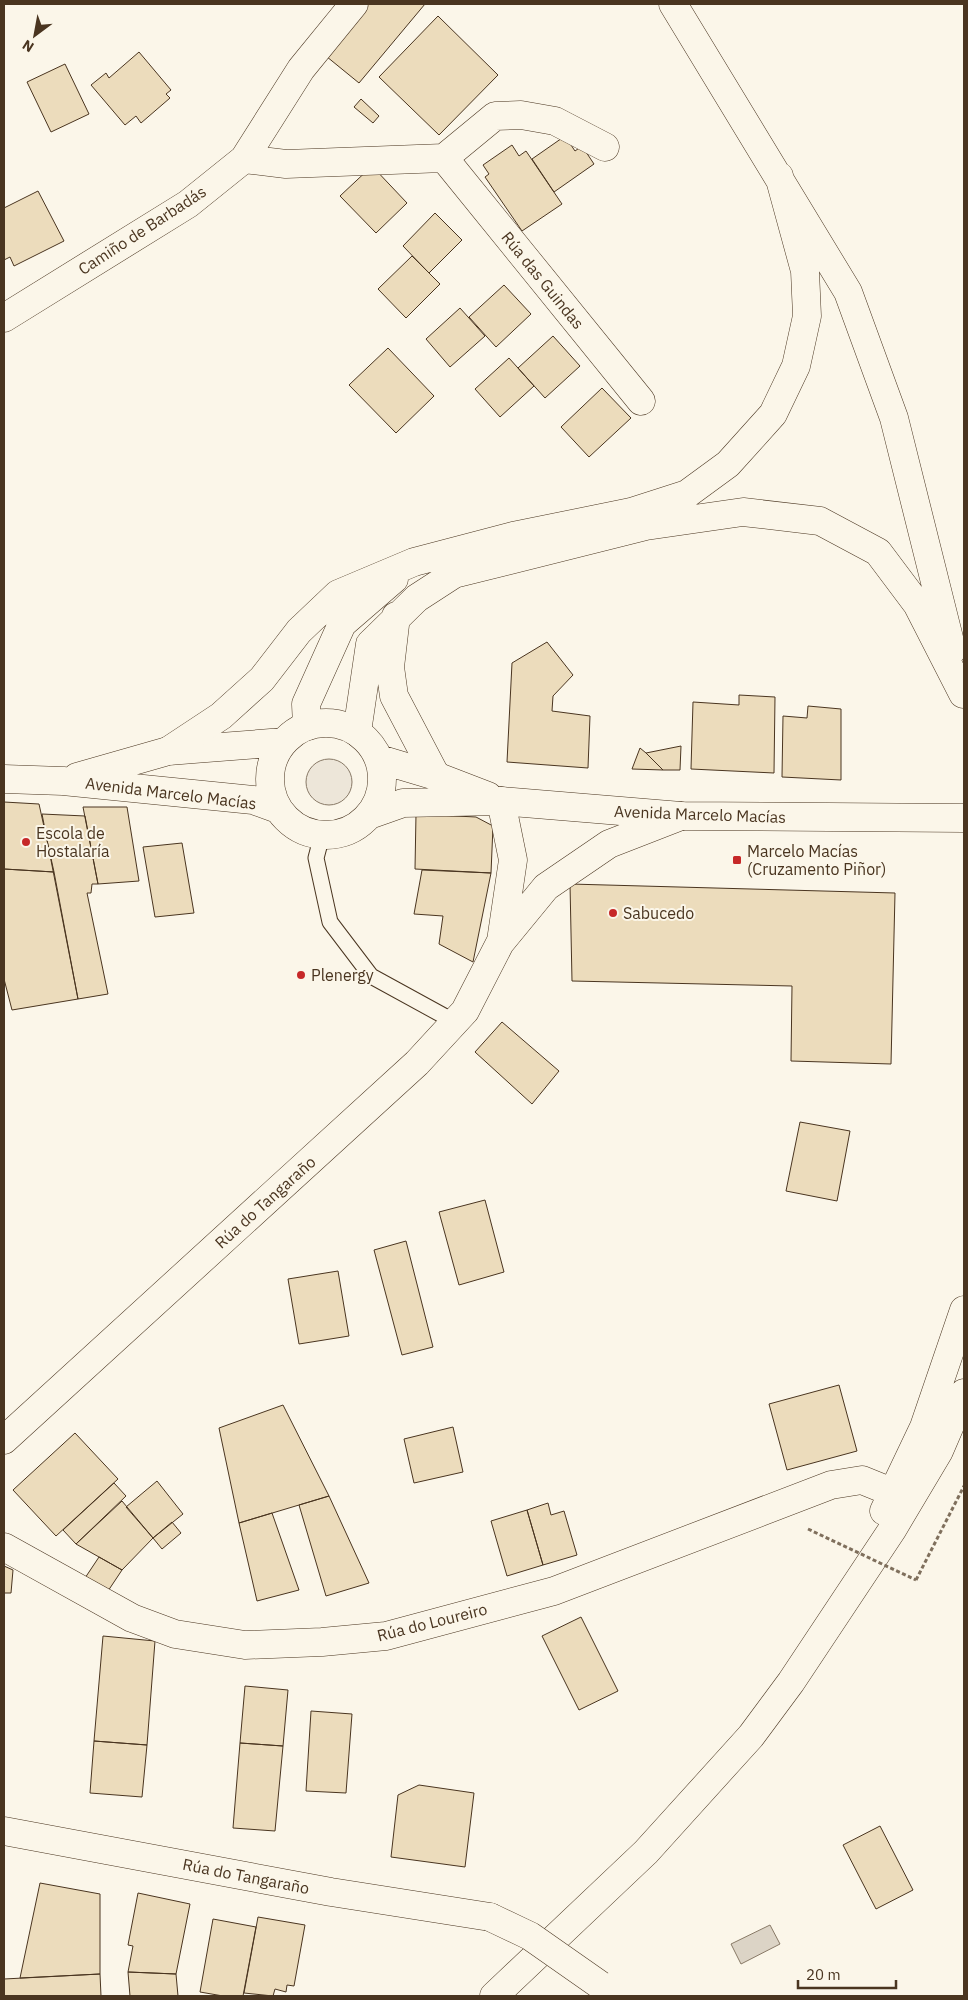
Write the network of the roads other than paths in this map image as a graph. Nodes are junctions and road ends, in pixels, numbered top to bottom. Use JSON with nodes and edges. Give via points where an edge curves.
{"nodes":[{"id":1,"x":354,"y":4,"type":"edge"},
{"id":2,"x":673,"y":4,"type":"edge"},
{"id":3,"x":605,"y":147,"type":"dead end"},
{"id":4,"x":244,"y":158,"type":"junction"},
{"id":5,"x":444,"y":158,"type":"junction"},
{"id":6,"x":779,"y":176,"type":"junction"},
{"id":7,"x":4,"y":318,"type":"edge"},
{"id":8,"x":641,"y":401,"type":"dead end"},
{"id":9,"x":414,"y":562,"type":"junction"},
{"id":10,"x":396,"y":616,"type":"junction"},
{"id":11,"x":963,"y":698,"type":"edge"},
{"id":12,"x":307,"y":726,"type":"junction"},
{"id":13,"x":357,"y":732,"type":"junction"},
{"id":14,"x":284,"y":742,"type":"junction"},
{"id":15,"x":168,"y":750,"type":"junction"},
{"id":16,"x":379,"y":759,"type":"junction"},
{"id":17,"x":436,"y":776,"type":"junction"},
{"id":18,"x":4,"y":779,"type":"edge"},
{"id":19,"x":63,"y":781,"type":"junction"},
{"id":20,"x":501,"y":802,"type":"junction"},
{"id":21,"x":964,"y":805,"type":"edge"},
{"id":22,"x":278,"y":809,"type":"junction"},
{"id":23,"x":369,"y":815,"type":"junction"},
{"id":24,"x":681,"y":816,"type":"junction"},
{"id":25,"x":964,"y":818,"type":"edge"},
{"id":26,"x":900,"y":819,"type":"junction"},
{"id":27,"x":964,"y":833,"type":"edge"},
{"id":28,"x":322,"y":835,"type":"junction"},
{"id":29,"x":500,"y":943,"type":"junction"},
{"id":30,"x":455,"y":1022,"type":"junction"},
{"id":31,"x":964,"y":1310,"type":"edge"},
{"id":32,"x":964,"y":1393,"type":"edge"},
{"id":33,"x":964,"y":1424,"type":"edge"},
{"id":34,"x":4,"y":1440,"type":"edge"},
{"id":35,"x":940,"y":1451,"type":"junction"},
{"id":36,"x":894,"y":1493,"type":"junction"},
{"id":37,"x":4,"y":1547,"type":"edge"},
{"id":38,"x":819,"y":1637,"type":"junction"},
{"id":39,"x":4,"y":1832,"type":"edge"},
{"id":40,"x":605,"y":1991,"type":"edge"},
{"id":41,"x":494,"y":1996,"type":"edge"}],
"edges":[{"from":1,"to":4,"type":"main road","name":"Camiño de Barbadás","via":[[301,69]]},
{"from":2,"to":6,"type":"main road"},
{"from":3,"to":5,"type":"main road","via":[[556,121],[521,115],[495,116]]},
{"from":4,"to":5,"type":"main road","via":[[286,164]]},
{"from":4,"to":7,"type":"main road","name":"Camiño de Barbadás","via":[[188,204]]},
{"from":5,"to":8,"type":"main road","name":"Rúa das Guindas"},
{"from":6,"to":9,"type":"main road","via":[[806,271],[807,316],[796,366],[773,414],[728,464],[687,494],[631,512],[513,536]]},
{"from":6,"to":11,"type":"main road","via":[[848,292],[894,418]]},
{"from":9,"to":12,"type":"main road","via":[[342,624],[306,704]]},
{"from":9,"to":15,"type":"main road","via":[[338,594],[299,631],[262,679],[221,716]]},
{"from":10,"to":11,"type":"main road","via":[[454,574],[646,526],[743,512],[820,522],[878,552],[917,604]]},
{"from":10,"to":13,"type":"main road","via":[[370,644]]},
{"from":10,"to":17,"type":"main road","via":[[390,667],[394,696]]},
{"from":12,"to":13,"type":"main road","via":[[341,725]]},
{"from":12,"to":14,"type":"main road"},
{"from":13,"to":16,"type":"main road"},
{"from":14,"to":15,"type":"main road","name":"Avenida Marcelo Macías"},
{"from":14,"to":22,"type":"main road","via":[[274,756],[270,774],[271,792]]},
{"from":15,"to":19,"type":"main road","name":"Avenida Marcelo Macías"},
{"from":16,"to":17,"type":"main road","name":"Avenida Marcelo Macías"},
{"from":16,"to":23,"type":"main road","via":[[382,788]]},
{"from":17,"to":20,"type":"main road","name":"Avenida Marcelo Macías"},
{"from":18,"to":19,"type":"main road","name":"Avenida Marcelo Macías"},
{"from":19,"to":22,"type":"main road","name":"Avenida Marcelo Macías","via":[[253,800]]},
{"from":20,"to":23,"type":"main road","name":"Avenida Marcelo Macías","via":[[403,803]]},
{"from":20,"to":24,"type":"main road","name":"Avenida Marcelo Macías"},
{"from":20,"to":29,"type":"main road","name":"Rúa do Tangaraño","via":[[513,860]]},
{"from":21,"to":26,"type":"main road"},
{"from":22,"to":28,"type":"main road","via":[[305,832]]},
{"from":23,"to":28,"type":"main road","via":[[356,827],[340,834]]},
{"from":24,"to":26,"type":"main road","name":"Avenida Marcelo Macías"},
{"from":24,"to":29,"type":"main road","name":"Rúa do Tangaraño","via":[[608,844],[546,887]]},
{"from":25,"to":26,"type":"main road"},
{"from":26,"to":27,"type":"main road"},
{"from":28,"to":30,"type":"lane","via":[[316,858],[330,922],[371,976]]},
{"from":29,"to":30,"type":"main road","name":"Rúa do Tangaraño","via":[[465,1011]]},
{"from":30,"to":34,"type":"main road","name":"Rúa do Tangaraño","via":[[417,1064]]},
{"from":31,"to":36,"type":"main road","via":[[924,1427]]},
{"from":32,"to":35,"type":"main road"},
{"from":33,"to":35,"type":"main road"},
{"from":35,"to":38,"type":"main road","via":[[892,1530]]},
{"from":36,"to":37,"type":"main road","name":"Rúa do Loureiro","via":[[862,1480],[831,1485],[554,1591],[386,1636],[322,1642],[245,1645],[175,1634],[132,1618]]},
{"from":36,"to":38,"type":"main road"},
{"from":38,"to":41,"type":"main road","via":[[791,1682],[744,1744],[646,1852]]},
{"from":39,"to":40,"type":"main road","name":"Rúa do Tangaraño","bridge":true,"via":[[331,1892],[490,1917],[530,1936]]}]}
